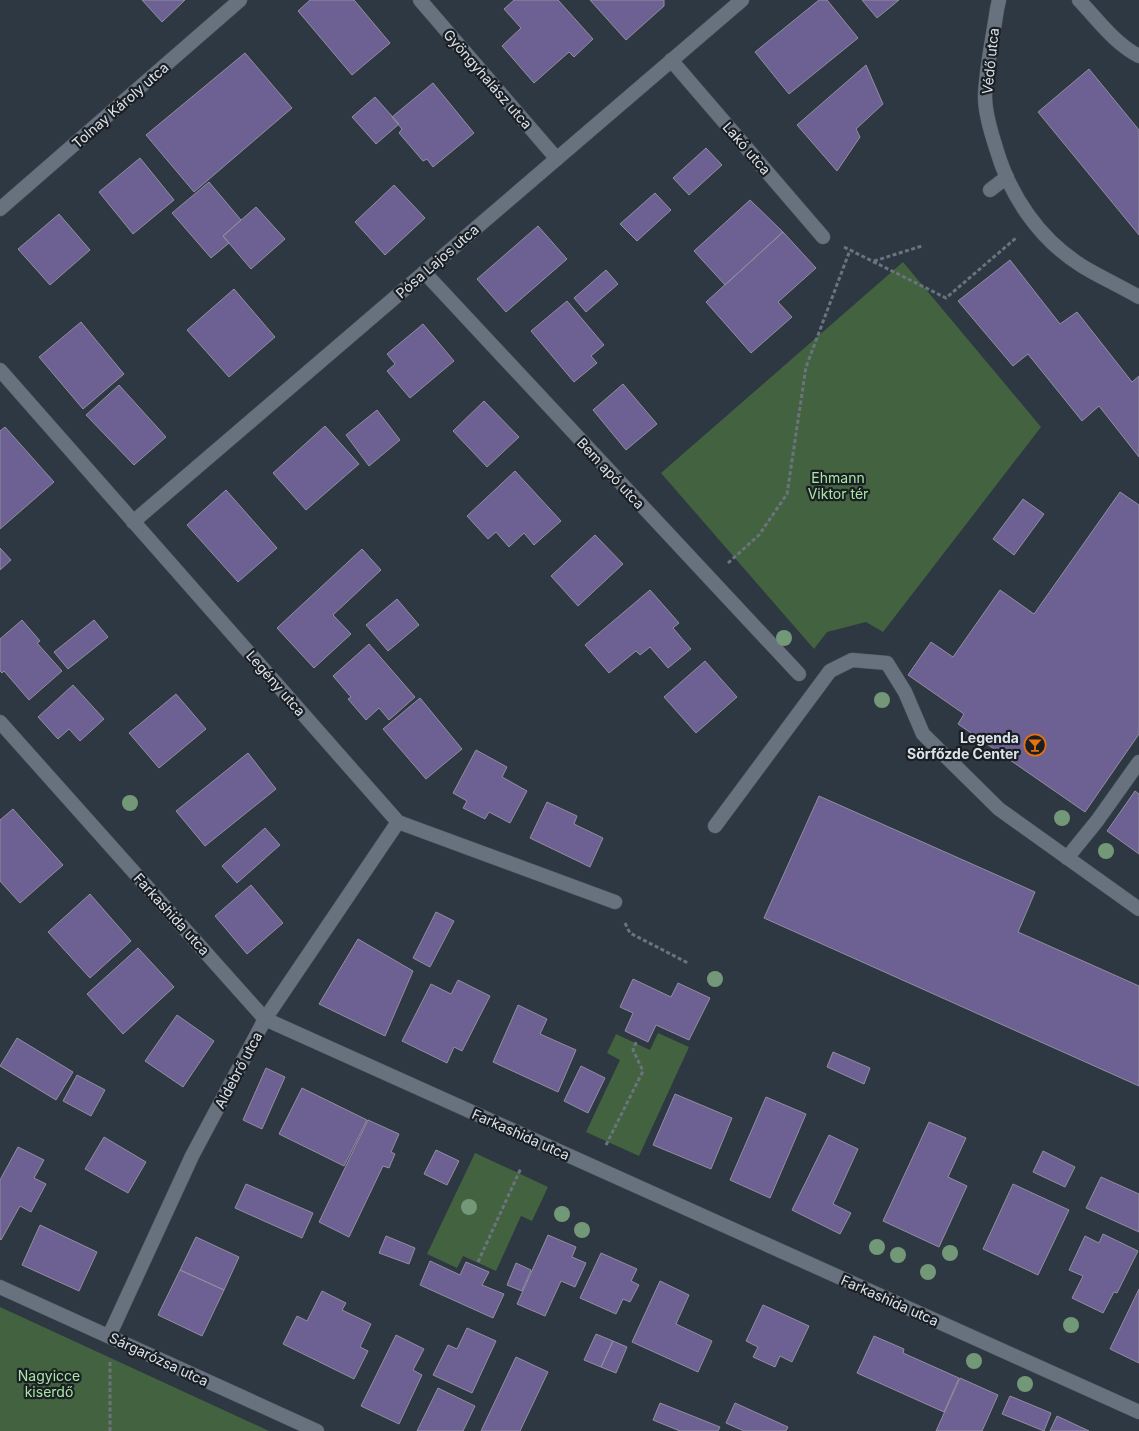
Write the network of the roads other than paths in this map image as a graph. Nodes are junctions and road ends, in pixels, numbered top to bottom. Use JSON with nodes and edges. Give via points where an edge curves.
{"nodes":[{"id":1,"x":240,"y":0,"type":"edge"},
{"id":2,"x":420,"y":0,"type":"edge"},
{"id":3,"x":742,"y":0,"type":"edge"},
{"id":4,"x":1000,"y":0,"type":"edge"},
{"id":5,"x":1079,"y":0,"type":"edge"},
{"id":6,"x":1139,"y":56,"type":"edge"},
{"id":7,"x":671,"y":60,"type":"junction"},
{"id":8,"x":557,"y":159,"type":"junction"},
{"id":9,"x":1007,"y":177,"type":"junction"},
{"id":10,"x":990,"y":190,"type":"dead end"},
{"id":11,"x":0,"y":210,"type":"edge"},
{"id":12,"x":823,"y":237,"type":"road end"},
{"id":13,"x":424,"y":272,"type":"junction"},
{"id":14,"x":1139,"y":297,"type":"edge"},
{"id":15,"x":0,"y":370,"type":"edge"},
{"id":16,"x":133,"y":522,"type":"junction"},
{"id":17,"x":799,"y":674,"type":"dead end"},
{"id":18,"x":0,"y":722,"type":"edge"},
{"id":19,"x":1139,"y":762,"type":"edge"},
{"id":20,"x":398,"y":822,"type":"junction"},
{"id":21,"x":716,"y":826,"type":"dead end"},
{"id":22,"x":1067,"y":858,"type":"junction"},
{"id":23,"x":615,"y":902,"type":"road end"},
{"id":24,"x":1139,"y":909,"type":"edge"},
{"id":25,"x":265,"y":1019,"type":"junction"},
{"id":26,"x":0,"y":1287,"type":"edge"},
{"id":27,"x":109,"y":1336,"type":"junction"},
{"id":28,"x":1139,"y":1412,"type":"edge"},
{"id":29,"x":317,"y":1431,"type":"edge"}],
"edges":[{"from":1,"to":11,"type":"street","name":"Tolnay Károly utca"},
{"from":2,"to":8,"type":"street","name":"Gyöngyhalász utca"},
{"from":3,"to":7,"type":"street","name":"Pósa Lajos utca"},
{"from":4,"to":9,"type":"street","name":"Védő utca","via":[[985,97],[991,131]]},
{"from":5,"to":6,"type":"street","via":[[1115,38]]},
{"from":7,"to":8,"type":"street","name":"Pósa Lajos utca"},
{"from":7,"to":12,"type":"street","name":"Lakó utca"},
{"from":8,"to":13,"type":"street","name":"Pósa Lajos utca"},
{"from":9,"to":10,"type":"street"},
{"from":9,"to":14,"type":"street","name":"Védő utca","via":[[1042,234],[1082,266]]},
{"from":13,"to":16,"type":"street","name":"Pósa Lajos utca"},
{"from":13,"to":17,"type":"street","name":"Bem apó utca"},
{"from":15,"to":16,"type":"street","name":"Legény utca"},
{"from":16,"to":20,"type":"street","name":"Legény utca"},
{"from":18,"to":25,"type":"street","name":"Farkashida utca"},
{"from":19,"to":22,"type":"street"},
{"from":20,"to":23,"type":"street","name":"Legény utca"},
{"from":20,"to":25,"type":"street","name":"Aldebrő utca"},
{"from":21,"to":22,"type":"street","via":[[830,671],[852,660],[878,662],[886,663],[905,692],[923,734],[998,809]]},
{"from":22,"to":24,"type":"street"},
{"from":25,"to":27,"type":"street","name":"Aldebrő utca","via":[[192,1156]]},
{"from":25,"to":28,"type":"street","name":"Farkashida utca"},
{"from":26,"to":27,"type":"street","name":"Sárgarózsa utca"},
{"from":27,"to":29,"type":"street","name":"Sárgarózsa utca"}]}
